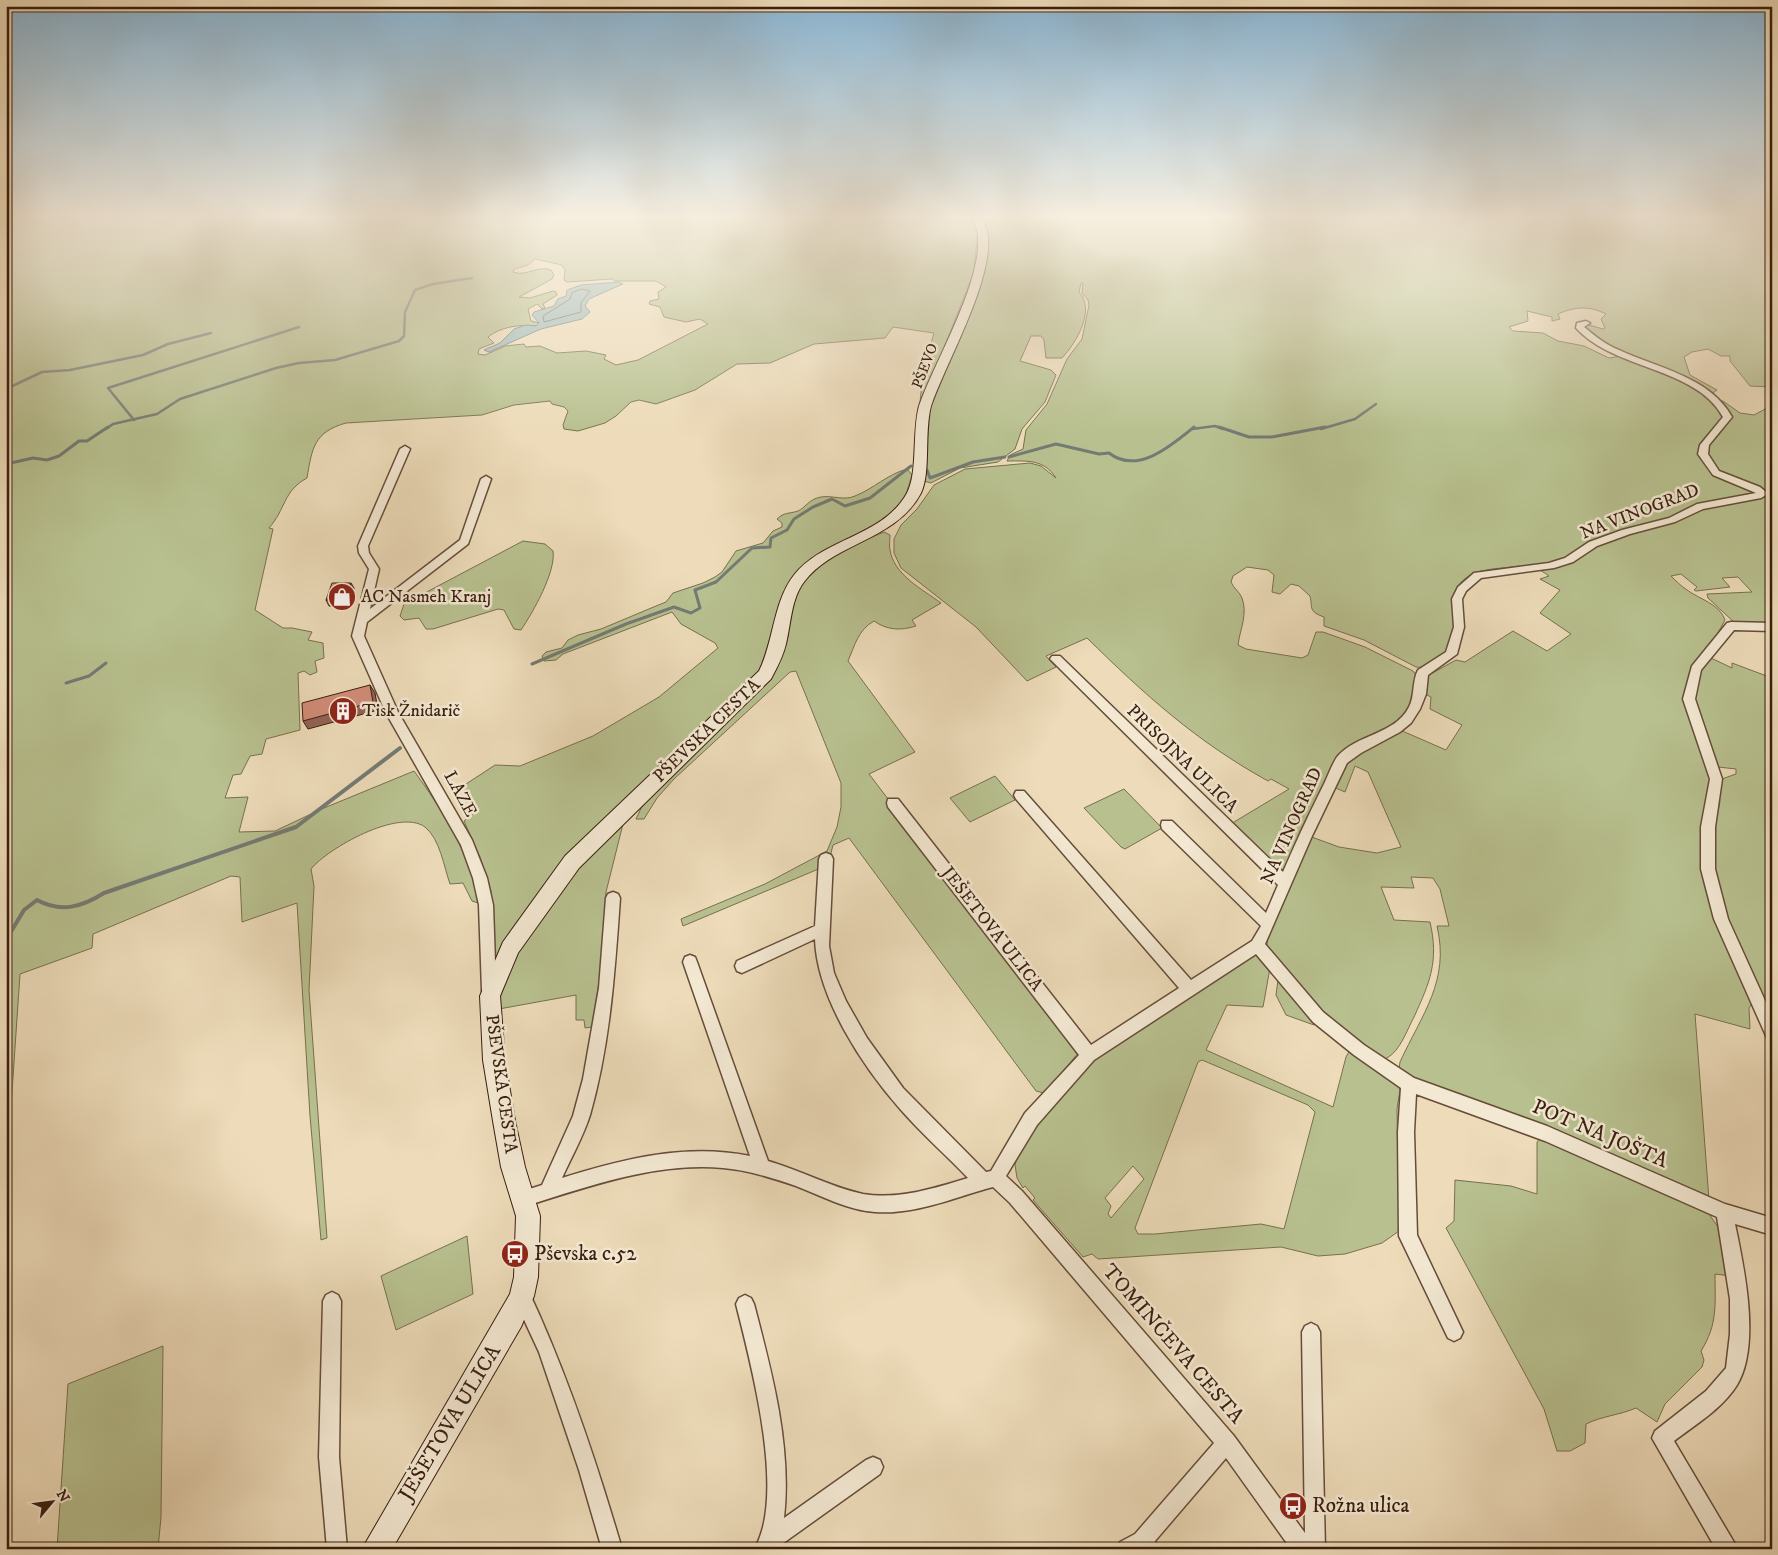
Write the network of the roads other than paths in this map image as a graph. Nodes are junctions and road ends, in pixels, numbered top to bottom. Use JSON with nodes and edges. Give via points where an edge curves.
{"nodes":[{"id":1,"x":973,"y":289,"type":"edge"},
{"id":2,"x":1586,"y":323,"type":"dead end"},
{"id":3,"x":405,"y":449,"type":"dead end"},
{"id":4,"x":486,"y":479,"type":"dead end"},
{"id":5,"x":889,"y":524,"type":"joint"},
{"id":6,"x":360,"y":622,"type":"junction"},
{"id":7,"x":1772,"y":628,"type":"edge"},
{"id":8,"x":1056,"y":659,"type":"dead end"},
{"id":9,"x":1020,"y":795,"type":"dead end"},
{"id":10,"x":893,"y":803,"type":"dead end"},
{"id":11,"x":1167,"y":825,"type":"dead end"},
{"id":12,"x":826,"y":859,"type":"dead end"},
{"id":13,"x":1285,"y":883,"type":"junction"},
{"id":14,"x":613,"y":898,"type":"dead end"},
{"id":15,"x":1267,"y":923,"type":"junction"},
{"id":16,"x":823,"y":929,"type":"junction"},
{"id":17,"x":1257,"y":945,"type":"junction"},
{"id":18,"x":690,"y":962,"type":"dead end"},
{"id":19,"x":742,"y":966,"type":"dead end"},
{"id":20,"x":1188,"y":988,"type":"junction"},
{"id":21,"x":490,"y":996,"type":"junction"},
{"id":22,"x":1772,"y":1033,"type":"edge"},
{"id":23,"x":1089,"y":1055,"type":"junction"},
{"id":24,"x":1409,"y":1084,"type":"junction"},
{"id":25,"x":763,"y":1169,"type":"junction"},
{"id":26,"x":989,"y":1179,"type":"junction"},
{"id":27,"x":547,"y":1192,"type":"junction"},
{"id":28,"x":523,"y":1199,"type":"junction"},
{"id":29,"x":1724,"y":1212,"type":"junction"},
{"id":30,"x":1772,"y":1226,"type":"edge"},
{"id":31,"x":522,"y":1296,"type":"junction"},
{"id":32,"x":332,"y":1301,"type":"dead end"},
{"id":33,"x":745,"y":1304,"type":"dead end"},
{"id":34,"x":1312,"y":1332,"type":"dead end"},
{"id":35,"x":1454,"y":1332,"type":"dead end"},
{"id":36,"x":1226,"y":1443,"type":"junction"},
{"id":37,"x":873,"y":1467,"type":"dead end"},
{"id":38,"x":768,"y":1544,"type":"edge"},
{"id":39,"x":1139,"y":1546,"type":"edge"},
{"id":40,"x":337,"y":1549,"type":"edge"},
{"id":41,"x":376,"y":1549,"type":"edge"},
{"id":42,"x":612,"y":1549,"type":"edge"},
{"id":43,"x":1304,"y":1549,"type":"edge"},
{"id":44,"x":1315,"y":1549,"type":"edge"},
{"id":45,"x":1728,"y":1549,"type":"edge"}],
"edges":[{"from":1,"to":5,"type":"street","name":"PŠEVO","via":[[922,420],[916,490]]},
{"from":2,"to":13,"type":"street","name":"NA VINOGRAD","via":[[1580,328],[1605,346],[1678,377],[1725,409],[1728,417],[1705,445],[1703,454],[1706,462],[1721,477],[1757,489],[1762,495],[1700,506],[1672,520],[1600,542],[1569,560],[1550,566],[1492,572],[1471,579],[1457,599],[1459,627],[1452,654],[1422,673],[1422,694],[1410,716],[1391,732],[1342,760]]},
{"from":3,"to":6,"type":"street","name":"LAZE","via":[[363,546],[374,570]]},
{"from":4,"to":6,"type":"street","via":[[464,542]]},
{"from":5,"to":21,"type":"street","name":"PŠEVSKA CESTA","via":[[829,554],[805,572],[791,592],[779,642],[765,675],[572,862],[510,948]]},
{"from":6,"to":21,"type":"street","name":"LAZE","via":[[358,636],[392,713],[467,844],[480,878],[486,905]]},
{"from":7,"to":22,"type":"street","via":[[1731,626],[1696,669],[1689,699],[1716,779],[1708,827],[1708,869],[1722,919]]},
{"from":8,"to":13,"type":"street","name":"PRISOJNA ULICA"},
{"from":9,"to":20,"type":"street"},
{"from":10,"to":23,"type":"street","name":"JEŠETOVA ULICA"},
{"from":11,"to":15,"type":"street"},
{"from":12,"to":16,"type":"street","name":"TOMINČEVA CESTA"},
{"from":13,"to":15,"type":"street","name":"NA VINOGRAD"},
{"from":14,"to":27,"type":"street","via":[[606,988],[592,1079],[581,1116]]},
{"from":15,"to":17,"type":"street"},
{"from":16,"to":19,"type":"street"},
{"from":16,"to":26,"type":"street","name":"TOMINČEVA CESTA","via":[[827,973],[848,1018],[907,1105]]},
{"from":17,"to":20,"type":"street"},
{"from":17,"to":24,"type":"street","name":"POT NA JOŠTA","via":[[1318,1017]]},
{"from":18,"to":25,"type":"street"},
{"from":20,"to":23,"type":"street"},
{"from":21,"to":28,"type":"street","name":"PŠEVSKA CESTA","via":[[494,1060],[504,1121]]},
{"from":23,"to":26,"type":"street","via":[[1031,1119]]},
{"from":24,"to":29,"type":"street","name":"POT NA JOŠTA","via":[[1547,1134]]},
{"from":24,"to":35,"type":"street","via":[[1406,1132],[1408,1236]]},
{"from":25,"to":26,"type":"street","via":[[835,1195],[884,1205],[933,1198]]},
{"from":25,"to":27,"type":"street","via":[[722,1160],[638,1165]]},
{"from":26,"to":36,"type":"street","name":"TOMINČEVA CESTA","via":[[1016,1197]]},
{"from":27,"to":28,"type":"street"},
{"from":28,"to":31,"type":"street","name":"PŠEVSKA CESTA","via":[[528,1216],[528,1241]]},
{"from":29,"to":30,"type":"street","name":"POT NA JOŠTA"},
{"from":29,"to":45,"type":"street","via":[[1740,1296],[1740,1332],[1734,1372],[1718,1392],[1662,1438]]},
{"from":31,"to":41,"type":"street","name":"JEŠETOVA ULICA"},
{"from":31,"to":42,"type":"street","via":[[548,1350]]},
{"from":32,"to":40,"type":"street","via":[[329,1457]]},
{"from":33,"to":38,"type":"street","via":[[762,1371],[778,1498]]},
{"from":34,"to":44,"type":"street"},
{"from":36,"to":39,"type":"street"},
{"from":36,"to":43,"type":"street","name":"TOMINČEVA CESTA"},
{"from":37,"to":38,"type":"street"}]}
